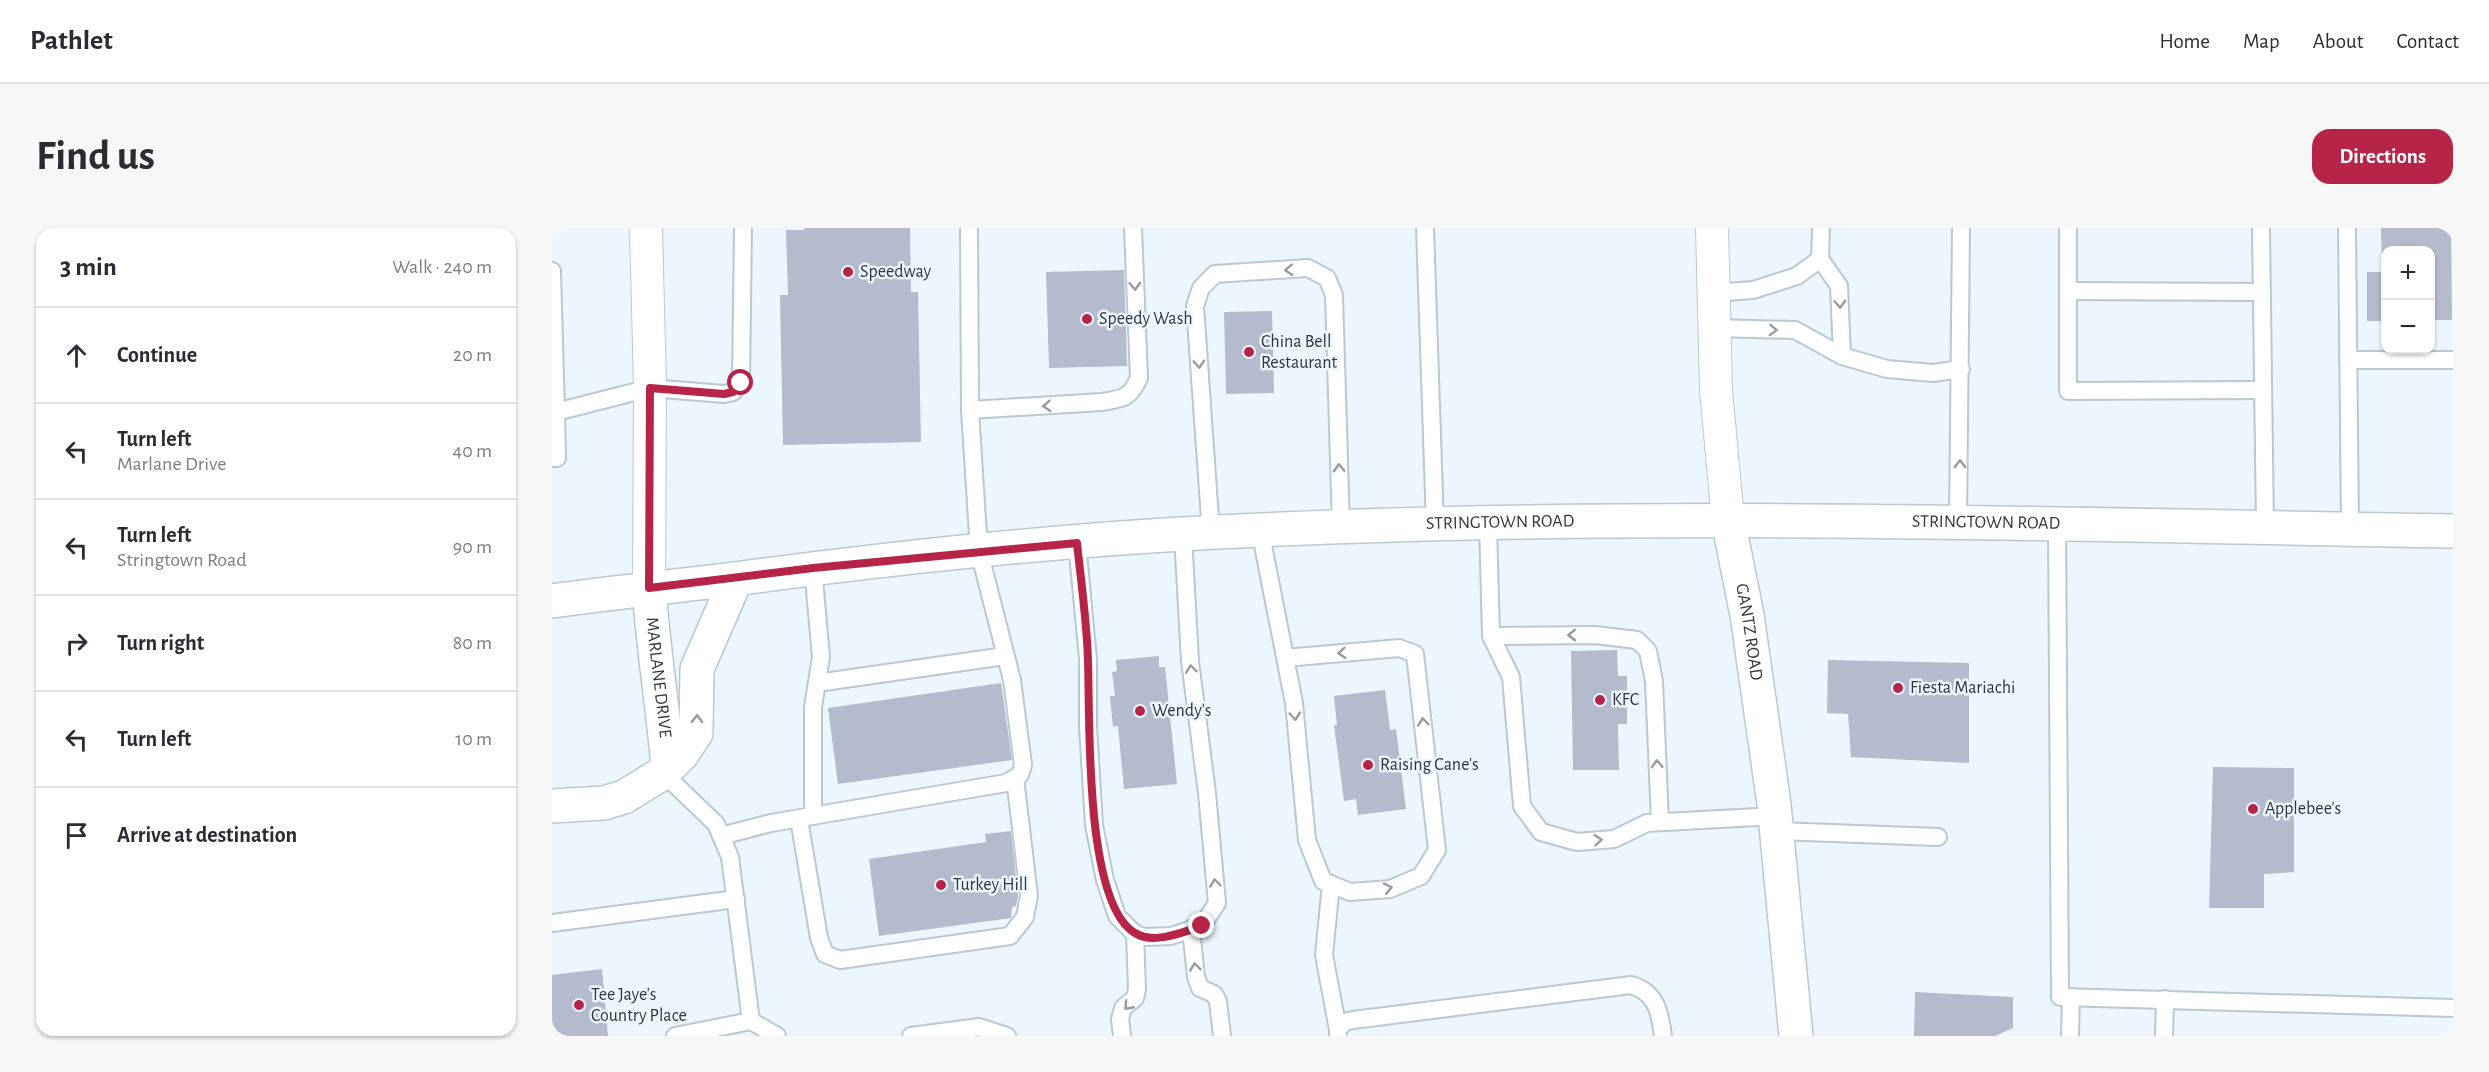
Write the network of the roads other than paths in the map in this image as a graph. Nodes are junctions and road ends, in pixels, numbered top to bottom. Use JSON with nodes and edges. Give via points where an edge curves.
{"nodes":[{"id":1,"x":646,"y":228,"type":"edge"},
{"id":2,"x":743,"y":228,"type":"edge"},
{"id":3,"x":969,"y":228,"type":"edge"},
{"id":4,"x":1133,"y":228,"type":"edge"},
{"id":5,"x":1425,"y":228,"type":"edge"},
{"id":6,"x":1712,"y":228,"type":"edge"},
{"id":7,"x":1821,"y":228,"type":"edge"},
{"id":8,"x":1952,"y":228,"type":"edge"},
{"id":9,"x":1961,"y":228,"type":"edge"},
{"id":10,"x":2068,"y":228,"type":"edge"},
{"id":11,"x":2261,"y":228,"type":"edge"},
{"id":12,"x":2347,"y":228,"type":"edge"},
{"id":13,"x":1820,"y":258,"type":"junction"},
{"id":14,"x":1961,"y":258,"type":"junction"},
{"id":15,"x":552,"y":271,"type":"edge"},
{"id":16,"x":2068,"y":291,"type":"junction"},
{"id":17,"x":2262,"y":291,"type":"junction"},
{"id":18,"x":1713,"y":293,"type":"junction"},
{"id":19,"x":1714,"y":328,"type":"junction"},
{"id":20,"x":1842,"y":356,"type":"junction"},
{"id":21,"x":2348,"y":360,"type":"junction"},
{"id":22,"x":2453,"y":360,"type":"edge"},
{"id":23,"x":1961,"y":369,"type":"junction"},
{"id":24,"x":650,"y":388,"type":"junction"},
{"id":25,"x":2263,"y":390,"type":"junction"},
{"id":26,"x":970,"y":410,"type":"junction"},
{"id":27,"x":556,"y":412,"type":"junction"},
{"id":28,"x":552,"y":458,"type":"edge"},
{"id":29,"x":1728,"y":520,"type":"junction"},
{"id":30,"x":1958,"y":523,"type":"junction"},
{"id":31,"x":1488,"y":524,"type":"junction"},
{"id":32,"x":1435,"y":525,"type":"junction"},
{"id":33,"x":2057,"y":525,"type":"junction"},
{"id":34,"x":1341,"y":527,"type":"junction"},
{"id":35,"x":2265,"y":528,"type":"junction"},
{"id":36,"x":2350,"y":529,"type":"junction"},
{"id":37,"x":1260,"y":530,"type":"junction"},
{"id":38,"x":2453,"y":531,"type":"edge"},
{"id":39,"x":1197,"y":534,"type":"junction"},
{"id":40,"x":1077,"y":543,"type":"junction"},
{"id":41,"x":979,"y":551,"type":"junction"},
{"id":42,"x":813,"y":568,"type":"junction"},
{"id":43,"x":736,"y":579,"type":"junction"},
{"id":44,"x":649,"y":588,"type":"junction"},
{"id":45,"x":552,"y":601,"type":"edge"},
{"id":46,"x":1491,"y":636,"type":"junction"},
{"id":47,"x":1005,"y":656,"type":"junction"},
{"id":48,"x":1285,"y":658,"type":"junction"},
{"id":49,"x":817,"y":683,"type":"junction"},
{"id":50,"x":666,"y":770,"type":"junction"},
{"id":51,"x":1015,"y":778,"type":"junction"},
{"id":52,"x":552,"y":806,"type":"edge"},
{"id":53,"x":806,"y":817,"type":"junction"},
{"id":54,"x":1660,"y":822,"type":"junction"},
{"id":55,"x":1776,"y":823,"type":"junction"},
{"id":56,"x":721,"y":836,"type":"junction"},
{"id":57,"x":1938,"y":837,"type":"dead end"},
{"id":58,"x":1331,"y":885,"type":"junction"},
{"id":59,"x":736,"y":899,"type":"junction"},
{"id":60,"x":552,"y":923,"type":"edge"},
{"id":61,"x":1191,"y":929,"type":"junction"},
{"id":62,"x":1135,"y":933,"type":"junction"},
{"id":63,"x":2071,"y":997,"type":"junction"},
{"id":64,"x":2165,"y":999,"type":"junction"},
{"id":65,"x":2453,"y":1008,"type":"edge"},
{"id":66,"x":751,"y":1021,"type":"junction"},
{"id":67,"x":1338,"y":1033,"type":"edge"},
{"id":68,"x":675,"y":1036,"type":"edge"},
{"id":69,"x":777,"y":1036,"type":"edge"},
{"id":70,"x":911,"y":1036,"type":"edge"},
{"id":71,"x":1007,"y":1036,"type":"edge"},
{"id":72,"x":1122,"y":1036,"type":"edge"},
{"id":73,"x":1222,"y":1036,"type":"edge"},
{"id":74,"x":1663,"y":1036,"type":"edge"},
{"id":75,"x":1796,"y":1036,"type":"edge"},
{"id":76,"x":2070,"y":1036,"type":"edge"},
{"id":77,"x":2164,"y":1036,"type":"edge"}],
"edges":[{"from":1,"to":24,"type":"street","name":"MARLANE DRIVE"},
{"from":2,"to":24,"type":"lane","via":[[741,383],[733,392],[724,394]]},
{"from":3,"to":26,"type":"lane"},
{"from":4,"to":26,"type":"lane","one_way":true,"via":[[1139,378],[1132,392],[1123,399],[1102,402]]},
{"from":5,"to":32,"type":"lane"},
{"from":6,"to":18,"type":"street","name":"GANTZ ROAD"},
{"from":7,"to":13,"type":"lane"},
{"from":8,"to":14,"type":"lane"},
{"from":9,"to":14,"type":"lane"},
{"from":10,"to":16,"type":"lane"},
{"from":11,"to":17,"type":"lane"},
{"from":12,"to":21,"type":"lane"},
{"from":13,"to":18,"type":"lane","via":[[1797,276],[1753,290]]},
{"from":13,"to":20,"type":"lane","one_way":true,"via":[[1839,286]]},
{"from":14,"to":23,"type":"lane"},
{"from":15,"to":27,"type":"lane"},
{"from":16,"to":17,"type":"lane"},
{"from":16,"to":25,"type":"lane","via":[[2068,391]]},
{"from":17,"to":25,"type":"lane"},
{"from":18,"to":19,"type":"street","name":"GANTZ ROAD"},
{"from":19,"to":20,"type":"lane","one_way":true,"via":[[1795,330]]},
{"from":19,"to":29,"type":"street","name":"GANTZ ROAD"},
{"from":20,"to":23,"type":"lane","via":[[1887,369],[1933,373]]},
{"from":21,"to":22,"type":"lane"},
{"from":21,"to":36,"type":"lane"},
{"from":30,"to":23,"type":"lane","one_way":true},
{"from":24,"to":27,"type":"lane"},
{"from":24,"to":44,"type":"street","name":"MARLANE DRIVE"},
{"from":25,"to":35,"type":"lane"},
{"from":26,"to":41,"type":"lane"},
{"from":27,"to":28,"type":"lane","via":[[557,458]]},
{"from":29,"to":30,"type":"main road","name":"STRINGTOWN ROAD"},
{"from":29,"to":31,"type":"main road","name":"STRINGTOWN ROAD"},
{"from":29,"to":55,"type":"main road","name":"GANTZ ROAD","via":[[1747,615]]},
{"from":30,"to":33,"type":"main road","name":"STRINGTOWN ROAD"},
{"from":31,"to":32,"type":"main road","name":"STRINGTOWN ROAD"},
{"from":31,"to":46,"type":"lane"},
{"from":32,"to":34,"type":"main road","name":"STRINGTOWN ROAD"},
{"from":33,"to":35,"type":"main road","name":"STRINGTOWN ROAD"},
{"from":33,"to":63,"type":"lane","via":[[2060,997]]},
{"from":34,"to":37,"type":"main road","name":"STRINGTOWN ROAD"},
{"from":34,"to":39,"type":"lane","one_way":true,"via":[[1334,295],[1327,278],[1308,268],[1215,274],[1201,288],[1195,306]]},
{"from":35,"to":36,"type":"main road","name":"STRINGTOWN ROAD"},
{"from":36,"to":38,"type":"main road","name":"STRINGTOWN ROAD"},
{"from":37,"to":39,"type":"main road","name":"STRINGTOWN ROAD"},
{"from":37,"to":48,"type":"lane"},
{"from":39,"to":40,"type":"main road","name":"STRINGTOWN ROAD"},
{"from":61,"to":39,"type":"lane","one_way":true,"via":[[1202,926],[1217,903],[1190,661]]},
{"from":40,"to":41,"type":"main road","name":"STRINGTOWN ROAD"},
{"from":40,"to":62,"type":"lane","via":[[1088,659],[1094,825],[1117,916]]},
{"from":41,"to":42,"type":"main road","name":"STRINGTOWN ROAD"},
{"from":41,"to":47,"type":"lane"},
{"from":42,"to":43,"type":"main road","name":"STRINGTOWN ROAD"},
{"from":42,"to":49,"type":"lane","via":[[821,657]]},
{"from":43,"to":44,"type":"main road","name":"STRINGTOWN ROAD"},
{"from":50,"to":43,"type":"main road","name":"MARLANE DRIVE","one_way":true,"via":[[696,733],[697,669]]},
{"from":44,"to":45,"type":"main road","name":"STRINGTOWN ROAD"},
{"from":44,"to":50,"type":"main road","name":"MARLANE DRIVE","via":[[664,711]]},
{"from":46,"to":54,"type":"lane","one_way":true,"via":[[1511,677],[1522,806],[1541,832],[1577,842],[1614,839],[1647,823]]},
{"from":54,"to":46,"type":"lane","one_way":true,"via":[[1654,681],[1648,651],[1637,639],[1595,635]]},
{"from":47,"to":49,"type":"lane"},
{"from":47,"to":51,"type":"lane","via":[[1023,765]]},
{"from":48,"to":58,"type":"lane","one_way":true,"via":[[1294,703],[1307,840],[1323,881]]},
{"from":58,"to":48,"type":"lane","one_way":true,"via":[[1350,892],[1390,889],[1421,876],[1437,850],[1415,654],[1399,648]]},
{"from":49,"to":53,"type":"lane"},
{"from":50,"to":52,"type":"main road","name":"MARLANE DRIVE","via":[[624,797]]},
{"from":50,"to":56,"type":"lane","via":[[717,824]]},
{"from":51,"to":53,"type":"lane","via":[[1006,783]]},
{"from":51,"to":53,"type":"lane","via":[[1029,896],[1025,916],[1010,936],[840,960],[825,954],[819,938]]},
{"from":53,"to":56,"type":"lane"},
{"from":54,"to":55,"type":"lane"},
{"from":55,"to":57,"type":"lane"},
{"from":55,"to":75,"type":"main road","name":"GANTZ ROAD"},
{"from":56,"to":59,"type":"lane","via":[[730,857]]},
{"from":58,"to":67,"type":"lane","via":[[1324,955]]},
{"from":59,"to":60,"type":"lane"},
{"from":59,"to":66,"type":"lane"},
{"from":61,"to":62,"type":"lane","via":[[1171,936],[1145,937]]},
{"from":73,"to":61,"type":"lane","one_way":true,"via":[[1218,1001],[1214,994],[1200,988],[1196,977]]},
{"from":62,"to":72,"type":"lane","one_way":true,"via":[[1137,989],[1135,998],[1123,1008]]},
{"from":63,"to":64,"type":"lane"},
{"from":63,"to":76,"type":"lane"},
{"from":64,"to":65,"type":"lane"},
{"from":64,"to":77,"type":"lane"},
{"from":66,"to":68,"type":"lane"},
{"from":66,"to":69,"type":"lane"},
{"from":67,"to":74,"type":"lane","via":[[1344,1022],[1353,1020],[1631,985],[1643,989],[1653,999]]},
{"from":70,"to":71,"type":"lane","via":[[979,1027]]}]}
